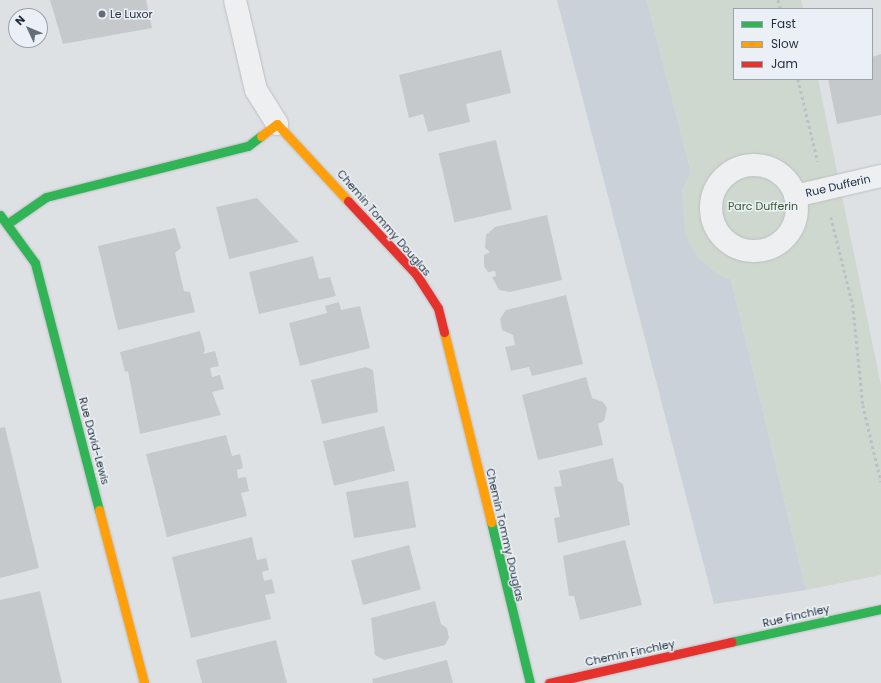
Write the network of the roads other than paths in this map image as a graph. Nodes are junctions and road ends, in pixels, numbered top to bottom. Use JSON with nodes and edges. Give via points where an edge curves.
{"nodes":[{"id":1,"x":236,"y":0,"type":"edge"},
{"id":2,"x":277,"y":124,"type":"junction"},
{"id":3,"x":881,"y":176,"type":"edge"},
{"id":4,"x":795,"y":196,"type":"dead end"},
{"id":5,"x":0,"y":215,"type":"edge"},
{"id":6,"x":7,"y":224,"type":"junction"},
{"id":7,"x":881,"y":609,"type":"edge"},
{"id":8,"x":716,"y":647,"type":"joint"},
{"id":9,"x":144,"y":683,"type":"edge"},
{"id":10,"x":530,"y":683,"type":"edge"},
{"id":11,"x":549,"y":683,"type":"edge"}],
"edges":[{"from":1,"to":2,"type":"street","via":[[256,90]]},
{"from":2,"to":6,"type":"street","via":[[248,146],[46,197]]},
{"from":2,"to":10,"type":"street","name":"Chemin Tommy Douglas","via":[[416,274],[438,308]]},
{"from":3,"to":4,"type":"street","name":"Rue Dufferin"},
{"from":5,"to":6,"type":"street","name":"Rue David-Lewis"},
{"from":6,"to":9,"type":"street","name":"Rue David-Lewis","via":[[35,263]]},
{"from":7,"to":8,"type":"street","name":"Rue Finchley"},
{"from":8,"to":11,"type":"street","name":"Chemin Finchley"}]}
